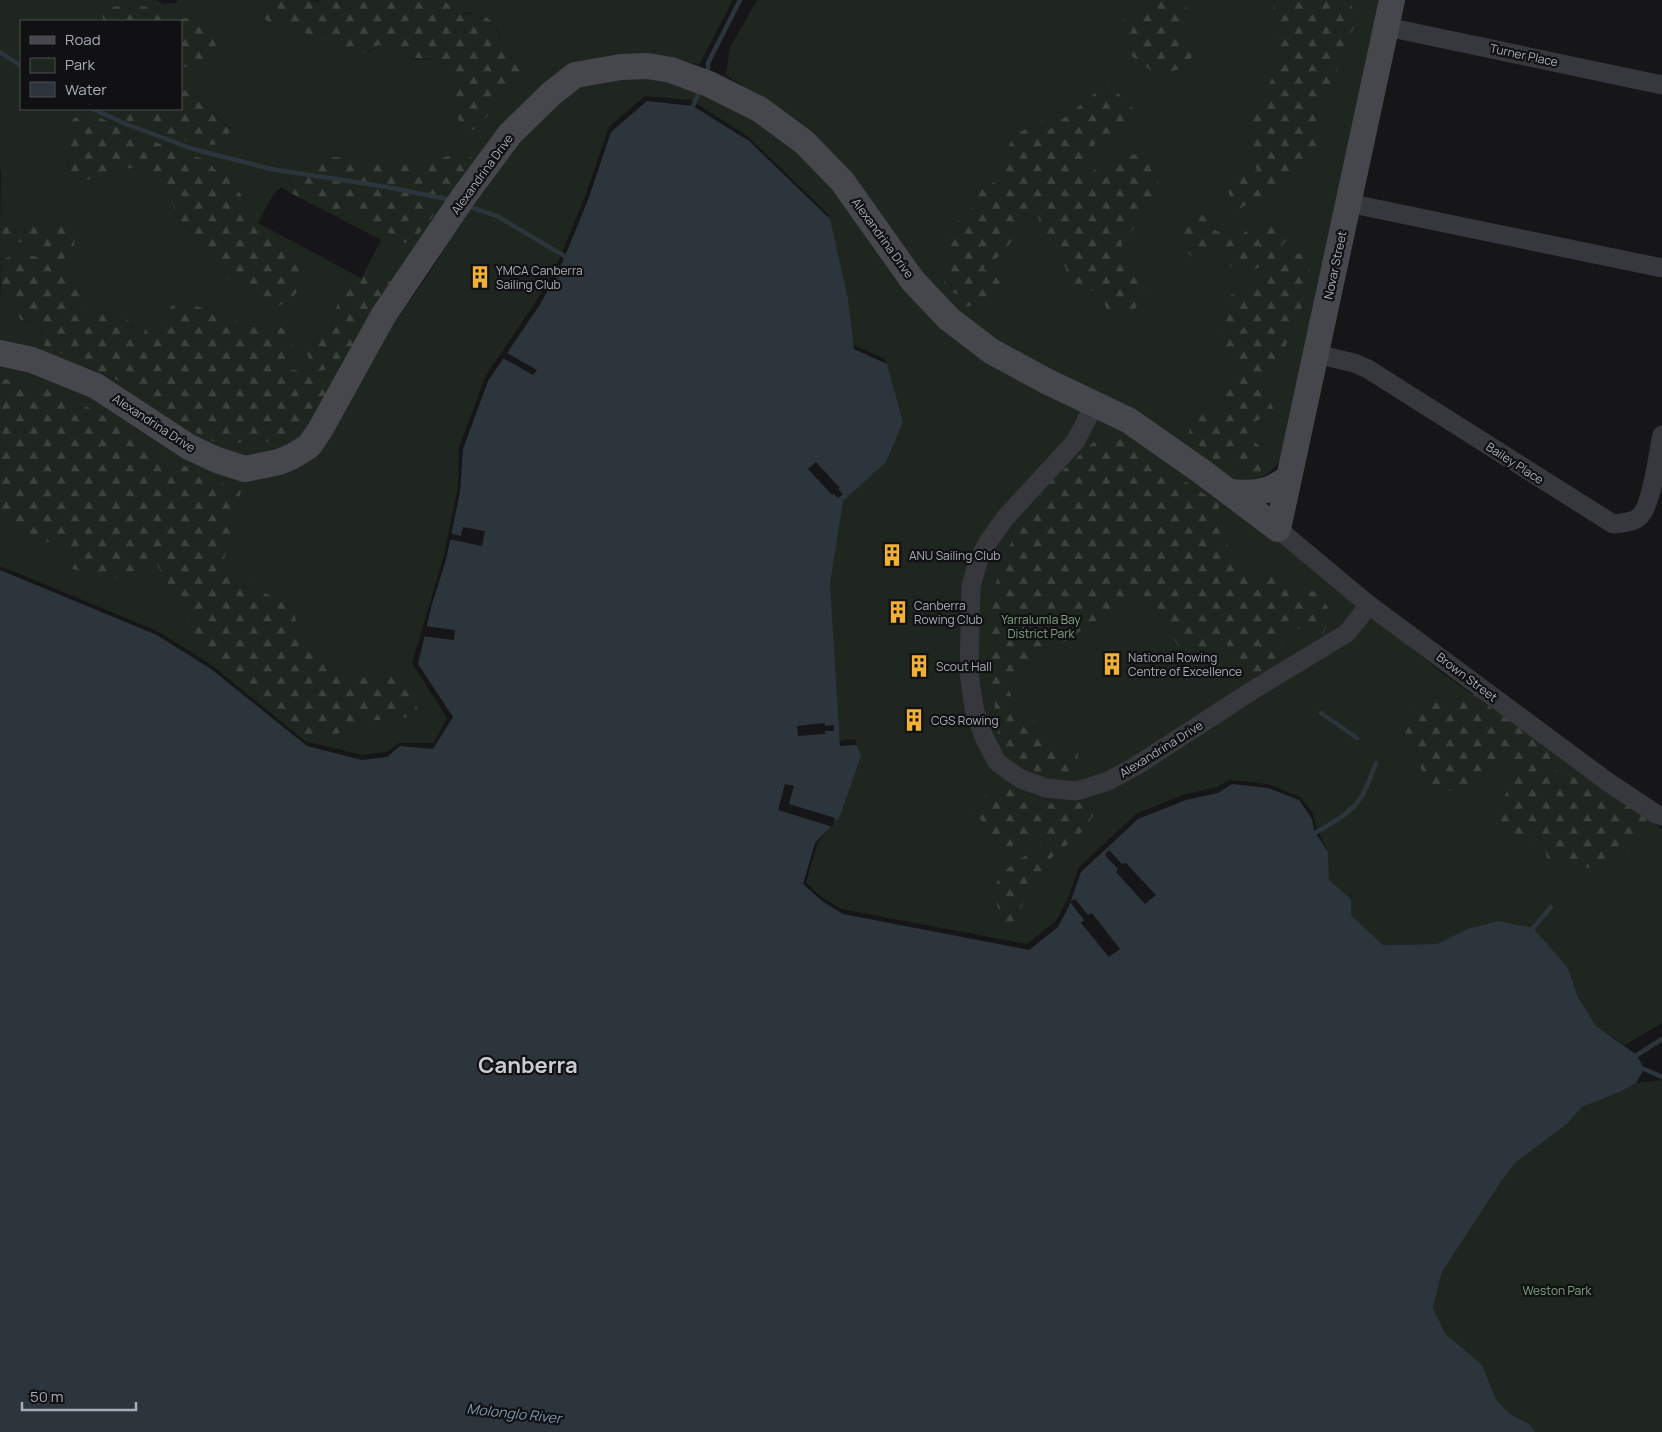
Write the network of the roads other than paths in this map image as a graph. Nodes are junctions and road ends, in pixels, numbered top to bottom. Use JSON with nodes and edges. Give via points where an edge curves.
{"nodes":[{"id":1,"x":1392,"y":0,"type":"edge"},
{"id":2,"x":1386,"y":27,"type":"junction"},
{"id":3,"x":1662,"y":85,"type":"edge"},
{"id":4,"x":1348,"y":203,"type":"junction"},
{"id":5,"x":1662,"y":268,"type":"edge"},
{"id":6,"x":0,"y":353,"type":"edge"},
{"id":7,"x":1316,"y":354,"type":"junction"},
{"id":8,"x":1095,"y":404,"type":"junction"},
{"id":9,"x":1662,"y":434,"type":"edge"},
{"id":10,"x":1290,"y":477,"type":"junction"},
{"id":11,"x":1229,"y":492,"type":"junction"},
{"id":12,"x":1278,"y":529,"type":"junction"},
{"id":13,"x":1369,"y":605,"type":"junction"},
{"id":14,"x":1662,"y":816,"type":"edge"}],
"edges":[{"from":1,"to":2,"type":"main road","name":"Novar Street"},
{"from":2,"to":3,"type":"street","name":"Turner Place"},
{"from":2,"to":4,"type":"main road","name":"Novar Street"},
{"from":4,"to":5,"type":"street"},
{"from":4,"to":7,"type":"main road","name":"Novar Street"},
{"from":6,"to":8,"type":"main road","name":"Alexandrina Drive","via":[[32,360],[96,386],[189,447],[217,460],[245,469],[293,456],[309,446],[320,430],[382,316],[510,134],[575,75],[648,66],[702,81],[759,109],[804,142],[842,181],[913,281],[948,319],[990,351]]},
{"from":7,"to":9,"type":"street","name":"Bailey Place","via":[[1346,360],[1368,369],[1613,524],[1640,517],[1648,504]]},
{"from":7,"to":10,"type":"main road","name":"Novar Street"},
{"from":8,"to":11,"type":"main road","name":"Alexandrina Drive","via":[[1128,420]]},
{"from":8,"to":13,"type":"street","name":"Alexandrina Drive","via":[[1075,442],[990,540],[979,559],[971,586],[969,672],[974,708],[984,737],[1005,768],[1021,779],[1046,788],[1077,791],[1108,782],[1347,632]]},
{"from":10,"to":11,"type":"main road","via":[[1279,486],[1264,491],[1249,494]]},
{"from":10,"to":12,"type":"main road","name":"Novar Street"},
{"from":11,"to":12,"type":"main road","name":"Alexandrina Drive"},
{"from":12,"to":13,"type":"street","name":"Brown Street"},
{"from":13,"to":14,"type":"street","name":"Brown Street","via":[[1608,782]]}]}
